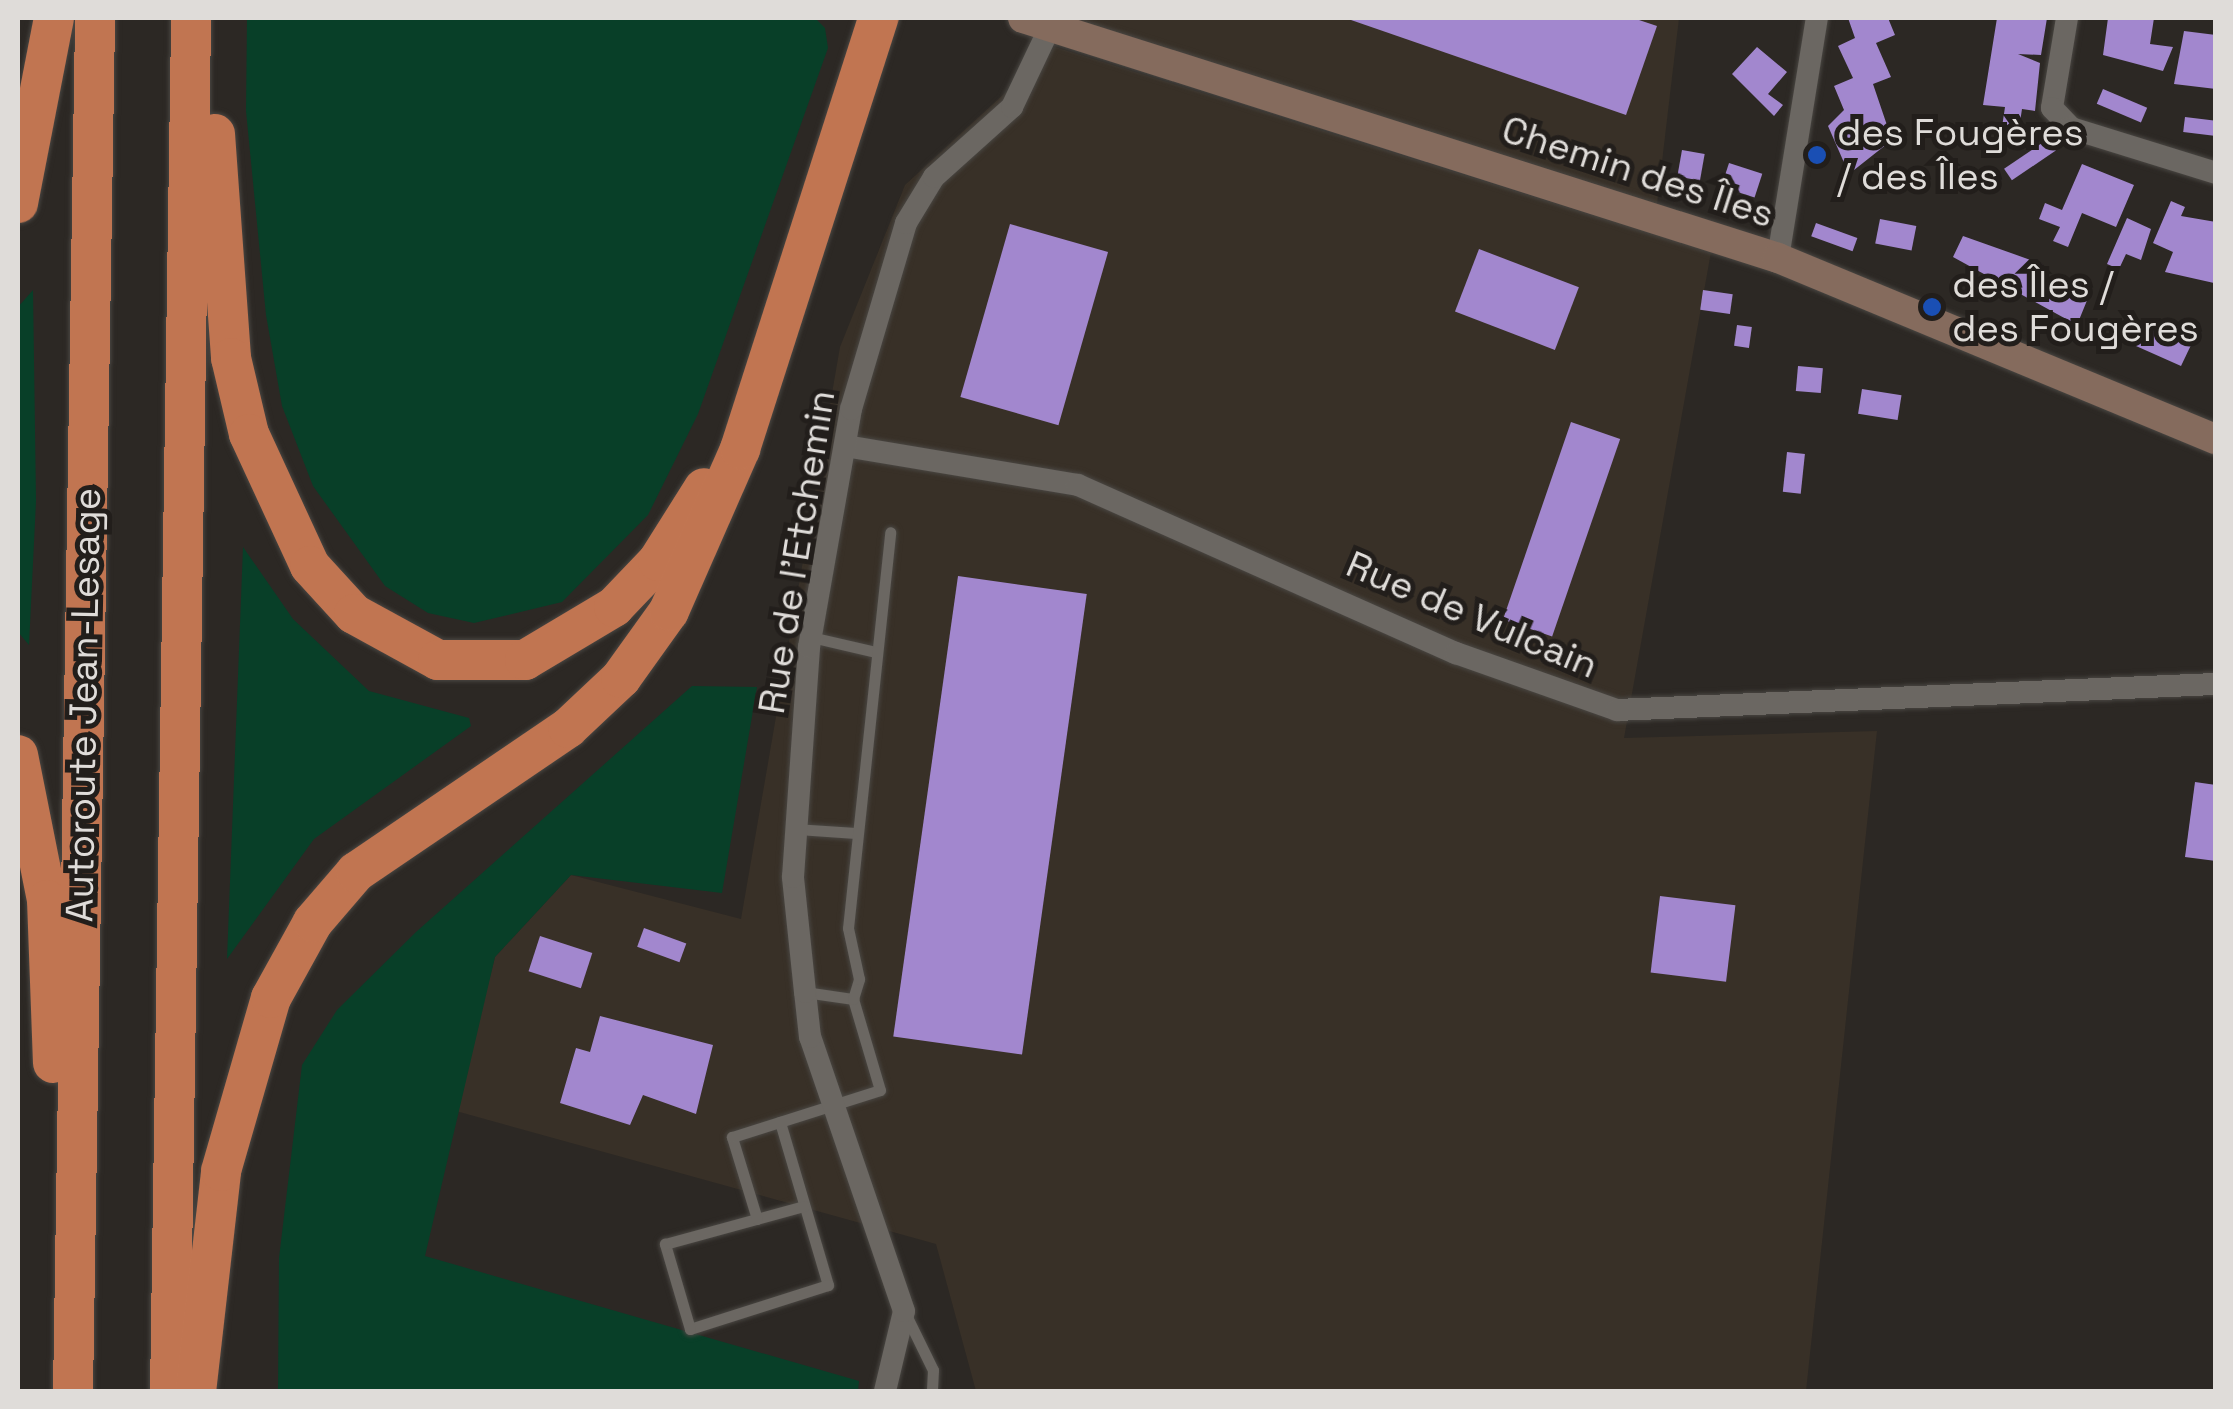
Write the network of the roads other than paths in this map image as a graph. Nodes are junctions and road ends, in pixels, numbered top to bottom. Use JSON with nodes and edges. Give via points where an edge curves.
{"nodes":[{"id":1,"x":54,"y":18,"type":"edge"},
{"id":2,"x":95,"y":18,"type":"edge"},
{"id":3,"x":191,"y":18,"type":"edge"},
{"id":4,"x":212,"y":18,"type":"edge"},
{"id":5,"x":878,"y":18,"type":"edge"},
{"id":6,"x":1817,"y":18,"type":"edge"},
{"id":7,"x":2068,"y":18,"type":"edge"},
{"id":8,"x":1036,"y":22,"type":"edge"},
{"id":9,"x":2216,"y":173,"type":"edge"},
{"id":10,"x":18,"y":203,"type":"edge"},
{"id":11,"x":1778,"y":258,"type":"junction"},
{"id":12,"x":751,"y":395,"type":"junction"},
{"id":13,"x":2216,"y":439,"type":"edge"},
{"id":14,"x":845,"y":446,"type":"junction"},
{"id":15,"x":890,"y":532,"type":"dead end"},
{"id":16,"x":811,"y":638,"type":"junction"},
{"id":17,"x":876,"y":652,"type":"junction"},
{"id":18,"x":2216,"y":684,"type":"edge"},
{"id":19,"x":18,"y":755,"type":"edge"},
{"id":20,"x":796,"y":829,"type":"junction"},
{"id":21,"x":854,"y":834,"type":"junction"},
{"id":22,"x":805,"y":992,"type":"junction"},
{"id":23,"x":853,"y":999,"type":"junction"},
{"id":24,"x":833,"y":1106,"type":"junction"},
{"id":25,"x":780,"y":1122,"type":"junction"},
{"id":26,"x":804,"y":1206,"type":"junction"},
{"id":27,"x":757,"y":1219,"type":"junction"},
{"id":28,"x":904,"y":1310,"type":"junction"},
{"id":29,"x":885,"y":1391,"type":"edge"},
{"id":30,"x":57,"y":1392,"type":"edge"},
{"id":31,"x":73,"y":1392,"type":"edge"},
{"id":32,"x":170,"y":1392,"type":"edge"},
{"id":33,"x":196,"y":1392,"type":"edge"},
{"id":34,"x":932,"y":1392,"type":"edge"}],
"edges":[{"from":1,"to":10,"type":"highway"},
{"from":2,"to":31,"type":"highway","name":"Autoroute Jean-Lesage"},
{"from":3,"to":32,"type":"highway"},
{"from":4,"to":12,"type":"highway","via":[[219,240],[249,434],[310,566],[354,614],[402,646],[480,666],[569,640],[658,561]]},
{"from":5,"to":12,"type":"highway"},
{"from":6,"to":11,"type":"street"},
{"from":7,"to":9,"type":"street","via":[[2052,108],[2071,128]]},
{"from":8,"to":11,"type":"street","name":"Chemin des Îles"},
{"from":8,"to":14,"type":"street","name":"Rue de l'Etchemin","via":[[1012,107],[934,177],[906,223]]},
{"from":11,"to":13,"type":"street","name":"Chemin des Îles"},
{"from":12,"to":33,"type":"highway","via":[[712,526],[621,678],[568,728],[356,872],[313,922],[271,998],[221,1171]]},
{"from":14,"to":16,"type":"street","name":"Rue de l'Etchemin"},
{"from":14,"to":18,"type":"street","name":"Rue de Vulcain","via":[[1078,485],[1456,654],[1617,710]]},
{"from":15,"to":17,"type":"lane"},
{"from":16,"to":17,"type":"lane"},
{"from":16,"to":20,"type":"street","name":"Rue de l'Etchemin"},
{"from":17,"to":21,"type":"lane"},
{"from":19,"to":30,"type":"highway","via":[[47,900]]},
{"from":20,"to":21,"type":"lane"},
{"from":20,"to":22,"type":"street","name":"Rue de l'Etchemin"},
{"from":21,"to":23,"type":"lane"},
{"from":22,"to":23,"type":"lane"},
{"from":22,"to":24,"type":"street","name":"Rue de l'Etchemin"},
{"from":23,"to":24,"type":"lane","via":[[880,1090]]},
{"from":24,"to":25,"type":"lane"},
{"from":24,"to":28,"type":"street","name":"Rue de l'Etchemin"},
{"from":25,"to":26,"type":"lane"},
{"from":25,"to":27,"type":"lane","via":[[732,1137]]},
{"from":26,"to":27,"type":"lane"},
{"from":26,"to":27,"type":"lane","via":[[828,1286],[690,1330],[665,1244]]},
{"from":28,"to":29,"type":"street"},
{"from":28,"to":34,"type":"lane","name":"Rue de l'Etchemin","via":[[932,1370]]}]}
